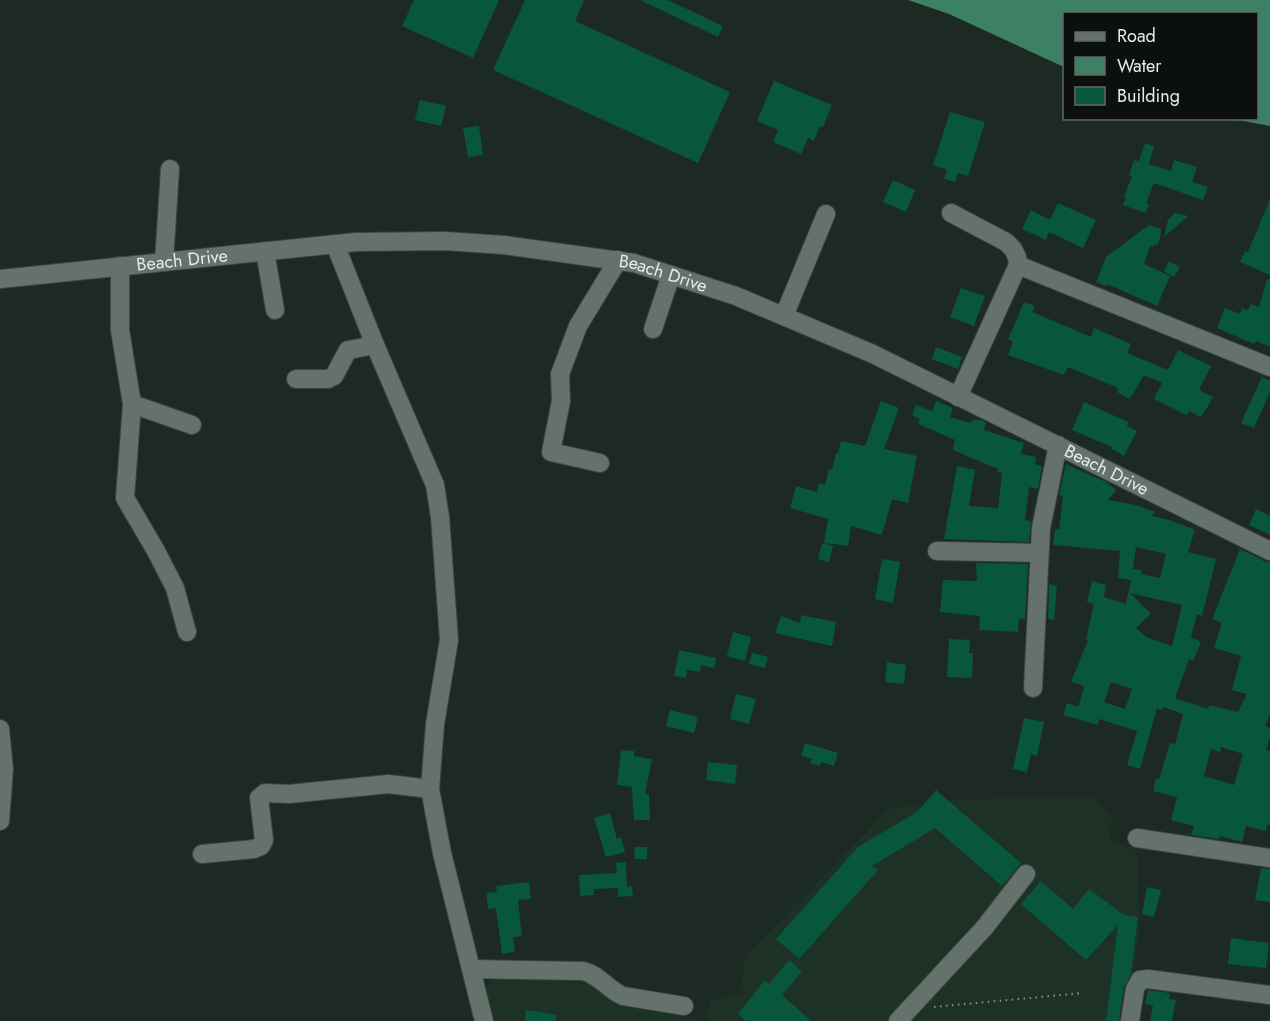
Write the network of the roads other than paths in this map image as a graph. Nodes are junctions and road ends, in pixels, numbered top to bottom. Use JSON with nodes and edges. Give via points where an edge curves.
{"nodes":[{"id":1,"x":170,"y":169,"type":"dead end"},
{"id":2,"x":951,"y":213,"type":"dead end"},
{"id":3,"x":826,"y":214,"type":"dead end"},
{"id":4,"x":335,"y":244,"type":"junction"},
{"id":5,"x":265,"y":251,"type":"junction"},
{"id":6,"x":618,"y":260,"type":"junction"},
{"id":7,"x":164,"y":262,"type":"junction"},
{"id":8,"x":1017,"y":265,"type":"junction"},
{"id":9,"x":120,"y":266,"type":"junction"},
{"id":10,"x":671,"y":275,"type":"junction"},
{"id":11,"x":0,"y":279,"type":"edge"},
{"id":12,"x":275,"y":310,"type":"dead end"},
{"id":13,"x":784,"y":316,"type":"junction"},
{"id":14,"x":653,"y":329,"type":"dead end"},
{"id":15,"x":375,"y":345,"type":"junction"},
{"id":16,"x":1270,"y":367,"type":"edge"},
{"id":17,"x":296,"y":379,"type":"dead end"},
{"id":18,"x":958,"y":397,"type":"junction"},
{"id":19,"x":132,"y":404,"type":"junction"},
{"id":20,"x":192,"y":425,"type":"dead end"},
{"id":21,"x":1058,"y":445,"type":"junction"},
{"id":22,"x":600,"y":463,"type":"dead end"},
{"id":23,"x":937,"y":551,"type":"dead end"},
{"id":24,"x":1270,"y":551,"type":"edge"},
{"id":25,"x":1039,"y":553,"type":"junction"},
{"id":26,"x":187,"y":632,"type":"dead end"},
{"id":27,"x":1034,"y":688,"type":"dead end"},
{"id":28,"x":0,"y":729,"type":"edge"},
{"id":29,"x":430,"y":789,"type":"junction"},
{"id":30,"x":0,"y":821,"type":"edge"},
{"id":31,"x":1137,"y":838,"type":"dead end"},
{"id":32,"x":202,"y":854,"type":"dead end"},
{"id":33,"x":1270,"y":858,"type":"edge"},
{"id":34,"x":1026,"y":874,"type":"dead end"},
{"id":35,"x":471,"y":969,"type":"junction"},
{"id":36,"x":1270,"y":995,"type":"edge"},
{"id":37,"x":684,"y":1006,"type":"dead end"},
{"id":38,"x":902,"y":1018,"type":"edge"},
{"id":39,"x":484,"y":1021,"type":"edge"},
{"id":40,"x":1130,"y":1021,"type":"edge"}],
"edges":[{"from":1,"to":7,"type":"street"},
{"from":2,"to":8,"type":"street","via":[[1006,242],[1017,257]]},
{"from":3,"to":13,"type":"street"},
{"from":4,"to":5,"type":"street","name":"Beach Drive"},
{"from":4,"to":6,"type":"street","name":"Beach Drive","via":[[504,244]]},
{"from":4,"to":15,"type":"street"},
{"from":5,"to":7,"type":"street","name":"Beach Drive"},
{"from":5,"to":12,"type":"street"},
{"from":6,"to":10,"type":"street","name":"Beach Drive"},
{"from":6,"to":22,"type":"street","via":[[578,326],[560,374],[561,401],[550,452]]},
{"from":7,"to":9,"type":"street","name":"Beach Drive"},
{"from":8,"to":16,"type":"street"},
{"from":8,"to":18,"type":"street"},
{"from":9,"to":11,"type":"street","name":"Beach Drive"},
{"from":9,"to":19,"type":"street","via":[[120,330]]},
{"from":10,"to":13,"type":"street","name":"Beach Drive"},
{"from":10,"to":14,"type":"street"},
{"from":13,"to":18,"type":"street","name":"Beach Drive","via":[[873,354]]},
{"from":15,"to":17,"type":"street","via":[[348,350],[339,371],[327,379]]},
{"from":15,"to":29,"type":"street","via":[[435,485],[438,501],[449,640],[435,724]]},
{"from":18,"to":21,"type":"street","name":"Beach Drive"},
{"from":19,"to":20,"type":"street"},
{"from":19,"to":26,"type":"street","via":[[125,498],[175,588]]},
{"from":21,"to":24,"type":"street","name":"Beach Drive"},
{"from":21,"to":25,"type":"street"},
{"from":23,"to":25,"type":"street"},
{"from":25,"to":27,"type":"street"},
{"from":28,"to":30,"type":"street","via":[[4,769]]},
{"from":29,"to":32,"type":"street","via":[[388,784],[265,793],[259,798],[264,840],[261,846]]},
{"from":29,"to":35,"type":"street"},
{"from":31,"to":33,"type":"street"},
{"from":34,"to":38,"type":"street","via":[[985,927]]},
{"from":35,"to":37,"type":"street","via":[[583,971],[597,976],[623,996]]},
{"from":35,"to":39,"type":"street"},
{"from":36,"to":40,"type":"street","via":[[1140,980]]}]}
